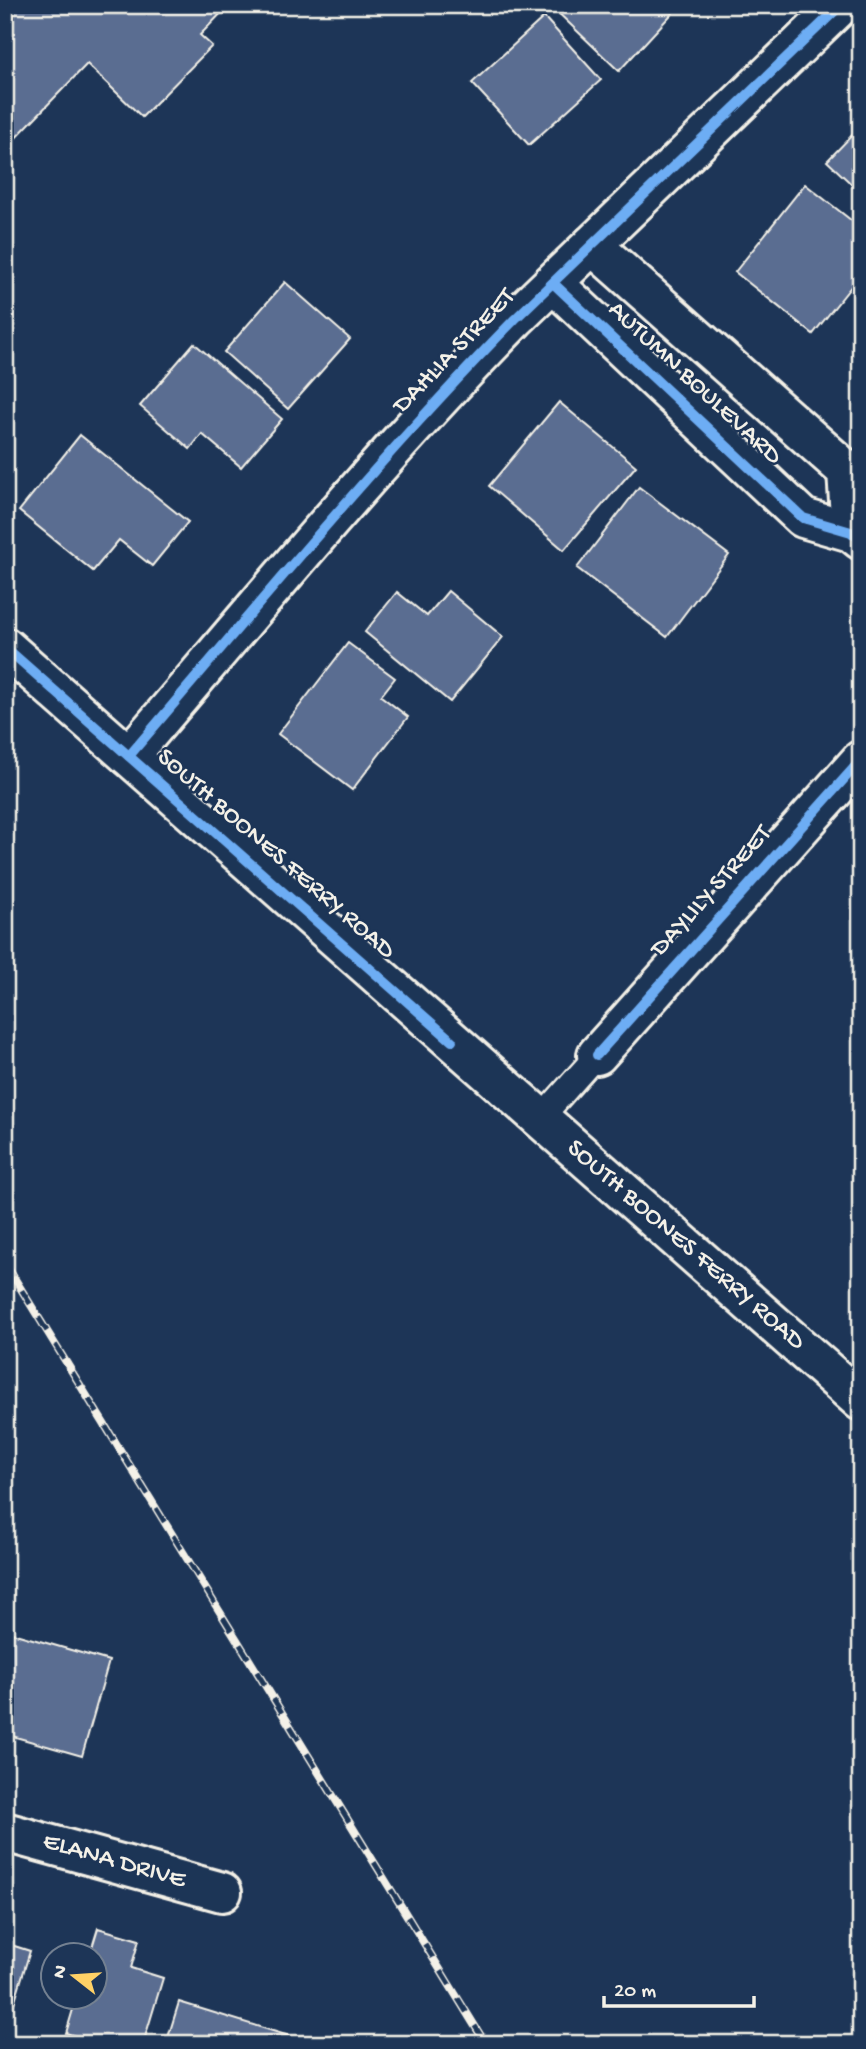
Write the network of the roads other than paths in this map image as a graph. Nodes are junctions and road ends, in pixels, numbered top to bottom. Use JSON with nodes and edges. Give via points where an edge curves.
{"nodes":[{"id":1,"x":841,"y":5,"type":"edge"},
{"id":2,"x":592,"y":245,"type":"junction"},
{"id":3,"x":554,"y":283,"type":"junction"},
{"id":4,"x":856,"y":536,"type":"edge"},
{"id":5,"x":5,"y":647,"type":"edge"},
{"id":6,"x":129,"y":756,"type":"junction"},
{"id":7,"x":861,"y":760,"type":"edge"},
{"id":8,"x":597,"y":1055,"type":"joint"},
{"id":9,"x":540,"y":1119,"type":"junction"},
{"id":10,"x":861,"y":1401,"type":"edge"},
{"id":11,"x":5,"y":1832,"type":"edge"},
{"id":12,"x":222,"y":1892,"type":"dead end"}],
"edges":[{"from":1,"to":2,"type":"street","name":"DAHLIA STREET"},
{"from":2,"to":3,"type":"street","name":"DAHLIA STREET"},
{"from":2,"to":4,"type":"street","name":"AUTUMN BOULEVARD","via":[[847,471]]},
{"from":3,"to":4,"type":"street","name":"AUTUMN BOULEVARD","via":[[803,518]]},
{"from":3,"to":6,"type":"street","name":"DAHLIA STREET","via":[[469,366],[362,485]]},
{"from":5,"to":6,"type":"street","name":"SOUTH BOONES FERRY ROAD"},
{"from":6,"to":9,"type":"street","name":"SOUTH BOONES FERRY ROAD"},
{"from":7,"to":8,"type":"street","name":"DAYLILY STREET"},
{"from":8,"to":9,"type":"lane","name":"DAYLILY STREET"},
{"from":9,"to":10,"type":"street","name":"SOUTH BOONES FERRY ROAD"},
{"from":11,"to":12,"type":"street","name":"ELANA DRIVE"}]}
